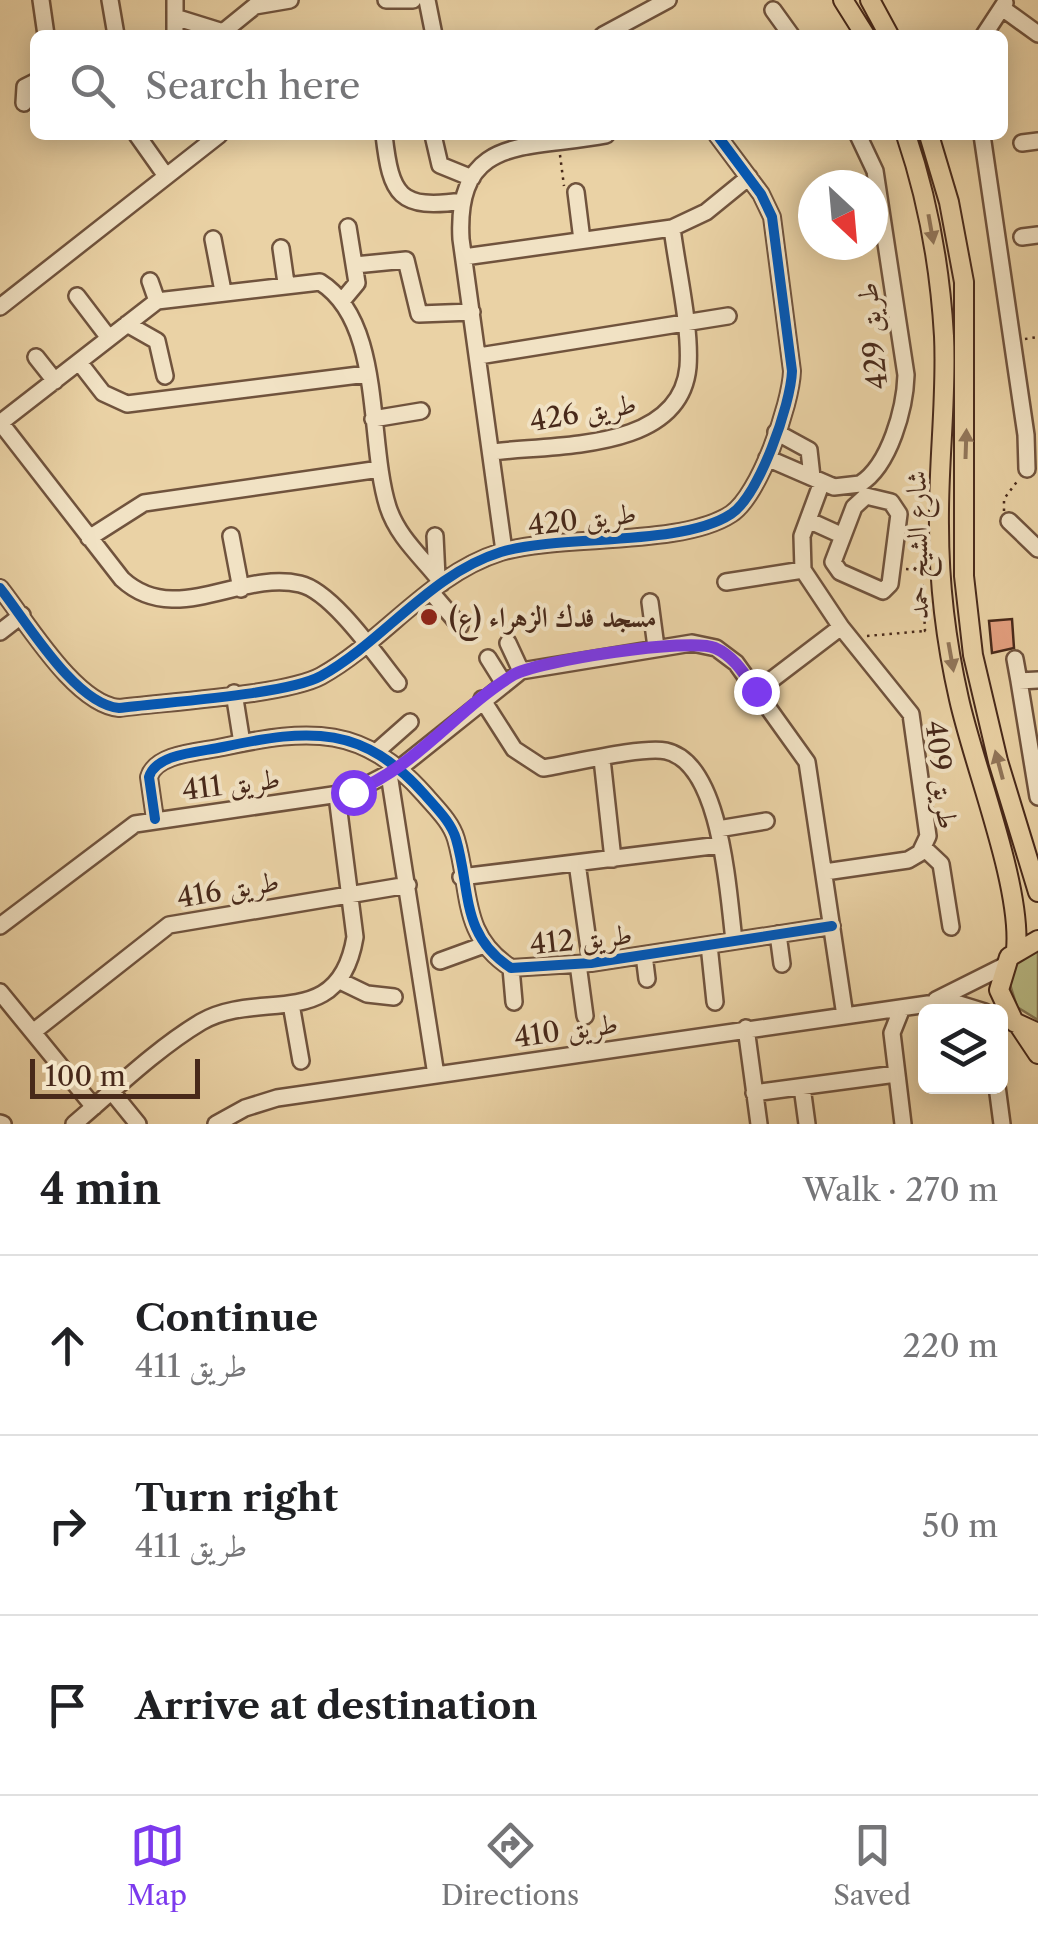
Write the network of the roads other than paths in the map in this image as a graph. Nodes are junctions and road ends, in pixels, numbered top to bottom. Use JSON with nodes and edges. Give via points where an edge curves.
{"nodes":[{"id":1,"x":41,"y":0,"type":"edge"},
{"id":2,"x":110,"y":0,"type":"edge"},
{"id":3,"x":174,"y":0,"type":"edge"},
{"id":4,"x":290,"y":0,"type":"edge"},
{"id":5,"x":386,"y":0,"type":"edge"},
{"id":6,"x":413,"y":0,"type":"edge"},
{"id":7,"x":427,"y":0,"type":"edge"},
{"id":8,"x":668,"y":0,"type":"edge"},
{"id":9,"x":843,"y":0,"type":"edge"},
{"id":10,"x":870,"y":0,"type":"edge"},
{"id":11,"x":1004,"y":4,"type":"edge"},
{"id":12,"x":772,"y":10,"type":"dead end"},
{"id":13,"x":178,"y":18,"type":"junction"},
{"id":14,"x":636,"y":20,"type":"junction"},
{"id":15,"x":45,"y":30,"type":"edge"},
{"id":16,"x":115,"y":30,"type":"edge"},
{"id":17,"x":176,"y":30,"type":"edge"},
{"id":18,"x":217,"y":30,"type":"edge"},
{"id":19,"x":226,"y":30,"type":"edge"},
{"id":20,"x":433,"y":30,"type":"edge"},
{"id":21,"x":615,"y":30,"type":"edge"},
{"id":22,"x":643,"y":30,"type":"edge"},
{"id":23,"x":787,"y":30,"type":"edge"},
{"id":24,"x":862,"y":30,"type":"edge"},
{"id":25,"x":886,"y":30,"type":"edge"},
{"id":26,"x":987,"y":30,"type":"edge"},
{"id":27,"x":1038,"y":34,"type":"edge"},
{"id":28,"x":30,"y":85,"type":"edge"},
{"id":29,"x":24,"y":103,"type":"dead end"},
{"id":30,"x":141,"y":140,"type":"edge"},
{"id":31,"x":213,"y":140,"type":"edge"},
{"id":32,"x":385,"y":140,"type":"edge"},
{"id":33,"x":434,"y":140,"type":"edge"},
{"id":34,"x":566,"y":140,"type":"edge"},
{"id":35,"x":721,"y":140,"type":"edge"},
{"id":36,"x":860,"y":140,"type":"edge"},
{"id":37,"x":908,"y":140,"type":"edge"},
{"id":38,"x":931,"y":140,"type":"edge"},
{"id":39,"x":983,"y":140,"type":"edge"},
{"id":40,"x":503,"y":143,"type":"edge"},
{"id":41,"x":166,"y":176,"type":"junction"},
{"id":42,"x":749,"y":177,"type":"junction"},
{"id":43,"x":472,"y":178,"type":"junction"},
{"id":44,"x":570,"y":193,"type":"road end"},
{"id":45,"x":463,"y":201,"type":"junction"},
{"id":46,"x":348,"y":227,"type":"dead end"},
{"id":47,"x":672,"y":228,"type":"junction"},
{"id":48,"x":213,"y":239,"type":"dead end"},
{"id":49,"x":582,"y":240,"type":"junction"},
{"id":50,"x":281,"y":248,"type":"dead end"},
{"id":51,"x":464,"y":257,"type":"junction"},
{"id":52,"x":354,"y":266,"type":"junction"},
{"id":53,"x":150,"y":281,"type":"dead end"},
{"id":54,"x":286,"y":283,"type":"junction"},
{"id":55,"x":223,"y":291,"type":"junction"},
{"id":56,"x":76,"y":296,"type":"dead end"},
{"id":57,"x":342,"y":300,"type":"junction"},
{"id":58,"x":157,"y":301,"type":"junction"},
{"id":59,"x":0,"y":307,"type":"edge"},
{"id":60,"x":472,"y":312,"type":"junction"},
{"id":61,"x":728,"y":316,"type":"dead end"},
{"id":62,"x":683,"y":322,"type":"junction"},
{"id":63,"x":126,"y":324,"type":"junction"},
{"id":64,"x":108,"y":338,"type":"junction"},
{"id":65,"x":479,"y":356,"type":"junction"},
{"id":66,"x":36,"y":357,"type":"dead end"},
{"id":67,"x":79,"y":362,"type":"junction"},
{"id":68,"x":366,"y":374,"type":"junction"},
{"id":69,"x":166,"y":376,"type":"dead end"},
{"id":70,"x":55,"y":380,"type":"junction"},
{"id":71,"x":422,"y":411,"type":"dead end"},
{"id":72,"x":372,"y":419,"type":"junction"},
{"id":73,"x":0,"y":422,"type":"edge"},
{"id":74,"x":776,"y":432,"type":"junction"},
{"id":75,"x":492,"y":452,"type":"junction"},
{"id":76,"x":767,"y":458,"type":"junction"},
{"id":77,"x":1026,"y":469,"type":"road end"},
{"id":78,"x":380,"y":470,"type":"junction"},
{"id":79,"x":817,"y":479,"type":"junction"},
{"id":80,"x":1009,"y":522,"type":"road end"},
{"id":81,"x":806,"y":525,"type":"junction"},
{"id":82,"x":231,"y":536,"type":"dead end"},
{"id":83,"x":435,"y":536,"type":"dead end"},
{"id":84,"x":89,"y":538,"type":"junction"},
{"id":85,"x":840,"y":539,"type":"junction"},
{"id":86,"x":1038,"y":549,"type":"edge"},
{"id":87,"x":504,"y":551,"type":"junction"},
{"id":88,"x":803,"y":570,"type":"junction"},
{"id":89,"x":726,"y":582,"type":"dead end"},
{"id":90,"x":437,"y":584,"type":"junction"},
{"id":91,"x":0,"y":588,"type":"edge"},
{"id":92,"x":241,"y":589,"type":"junction"},
{"id":93,"x":650,"y":602,"type":"dead end"},
{"id":94,"x":22,"y":616,"type":"junction"},
{"id":95,"x":460,"y":626,"type":"dead end"},
{"id":96,"x":0,"y":632,"type":"edge"},
{"id":97,"x":846,"y":632,"type":"junction"},
{"id":98,"x":508,"y":643,"type":"dead end"},
{"id":99,"x":367,"y":645,"type":"junction"},
{"id":100,"x":656,"y":647,"type":"junction"},
{"id":101,"x":488,"y":658,"type":"dead end"},
{"id":102,"x":1016,"y":660,"type":"dead end"},
{"id":103,"x":520,"y":671,"type":"junction"},
{"id":104,"x":1038,"y":680,"type":"edge"},
{"id":105,"x":1019,"y":681,"type":"junction"},
{"id":106,"x":503,"y":682,"type":"junction"},
{"id":107,"x":398,"y":683,"type":"dead end"},
{"id":108,"x":756,"y":691,"type":"junction"},
{"id":109,"x":234,"y":693,"type":"junction"},
{"id":110,"x":482,"y":698,"type":"junction"},
{"id":111,"x":410,"y":722,"type":"dead end"},
{"id":112,"x":242,"y":743,"type":"junction"},
{"id":113,"x":376,"y":752,"type":"junction"},
{"id":114,"x":602,"y":759,"type":"junction"},
{"id":115,"x":395,"y":770,"type":"junction"},
{"id":116,"x":337,"y":796,"type":"junction"},
{"id":117,"x":1038,"y":797,"type":"edge"},
{"id":118,"x":155,"y":818,"type":"junction"},
{"id":119,"x":766,"y":821,"type":"dead end"},
{"id":120,"x":719,"y":837,"type":"junction"},
{"id":121,"x":924,"y":848,"type":"junction"},
{"id":122,"x":613,"y":858,"type":"junction"},
{"id":123,"x":578,"y":863,"type":"junction"},
{"id":124,"x":825,"y":872,"type":"junction"},
{"id":125,"x":1033,"y":876,"type":"edge"},
{"id":126,"x":461,"y":877,"type":"junction"},
{"id":127,"x":408,"y":885,"type":"junction"},
{"id":128,"x":1038,"y":892,"type":"edge"},
{"id":129,"x":350,"y":894,"type":"junction"},
{"id":130,"x":0,"y":902,"type":"edge"},
{"id":131,"x":15,"y":914,"type":"junction"},
{"id":132,"x":0,"y":926,"type":"edge"},
{"id":133,"x":832,"y":926,"type":"junction"},
{"id":134,"x":951,"y":926,"type":"dead end"},
{"id":135,"x":778,"y":934,"type":"junction"},
{"id":136,"x":734,"y":940,"type":"junction"},
{"id":137,"x":1038,"y":940,"type":"edge"},
{"id":138,"x":484,"y":944,"type":"junction"},
{"id":139,"x":709,"y":945,"type":"junction"},
{"id":140,"x":1016,"y":950,"type":"junction"},
{"id":141,"x":644,"y":955,"type":"junction"},
{"id":142,"x":440,"y":961,"type":"dead end"},
{"id":143,"x":584,"y":964,"type":"junction"},
{"id":144,"x":782,"y":964,"type":"dead end"},
{"id":145,"x":1004,"y":966,"type":"junction"},
{"id":146,"x":511,"y":968,"type":"junction"},
{"id":147,"x":647,"y":979,"type":"dead end"},
{"id":148,"x":338,"y":980,"type":"junction"},
{"id":149,"x":0,"y":992,"type":"edge"},
{"id":150,"x":394,"y":997,"type":"dead end"},
{"id":151,"x":514,"y":1002,"type":"dead end"},
{"id":152,"x":715,"y":1002,"type":"dead end"},
{"id":153,"x":291,"y":1004,"type":"junction"},
{"id":154,"x":928,"y":1004,"type":"edge"},
{"id":155,"x":918,"y":1006,"type":"edge"},
{"id":156,"x":902,"y":1008,"type":"junction"},
{"id":157,"x":584,"y":1016,"type":"dead end"},
{"id":158,"x":845,"y":1016,"type":"junction"},
{"id":159,"x":1018,"y":1024,"type":"edge"},
{"id":160,"x":746,"y":1028,"type":"junction"},
{"id":161,"x":32,"y":1032,"type":"junction"},
{"id":162,"x":1038,"y":1054,"type":"edge"},
{"id":163,"x":300,"y":1061,"type":"dead end"},
{"id":164,"x":436,"y":1074,"type":"junction"},
{"id":165,"x":896,"y":1074,"type":"junction"},
{"id":166,"x":802,"y":1087,"type":"junction"},
{"id":167,"x":112,"y":1092,"type":"junction"},
{"id":168,"x":754,"y":1094,"type":"junction"},
{"id":169,"x":998,"y":1094,"type":"edge"},
{"id":170,"x":94,"y":1107,"type":"junction"},
{"id":171,"x":74,"y":1124,"type":"edge"},
{"id":172,"x":138,"y":1124,"type":"edge"},
{"id":173,"x":216,"y":1124,"type":"edge"},
{"id":174,"x":758,"y":1124,"type":"edge"},
{"id":175,"x":807,"y":1124,"type":"edge"},
{"id":176,"x":903,"y":1124,"type":"edge"},
{"id":177,"x":1002,"y":1124,"type":"edge"}],
"edges":[{"from":1,"to":15,"type":"street"},
{"from":2,"to":16,"type":"street"},
{"from":3,"to":13,"type":"street"},
{"from":4,"to":19,"type":"street","via":[[254,6]]},
{"from":5,"to":6,"type":"street"},
{"from":7,"to":20,"type":"street"},
{"from":8,"to":14,"type":"street"},
{"from":9,"to":24,"type":"main road"},
{"from":10,"to":25,"type":"main road"},
{"from":11,"to":26,"type":"street"},
{"from":11,"to":27,"type":"street"},
{"from":12,"to":23,"type":"street"},
{"from":13,"to":17,"type":"street"},
{"from":13,"to":18,"type":"street"},
{"from":14,"to":21,"type":"street"},
{"from":14,"to":22,"type":"street"},
{"from":28,"to":29,"type":"street"},
{"from":30,"to":41,"type":"street"},
{"from":31,"to":41,"type":"street"},
{"from":32,"to":45,"type":"street","via":[[397,192],[420,204]]},
{"from":33,"to":43,"type":"street","via":[[440,165]]},
{"from":34,"to":40,"type":"street"},
{"from":35,"to":42,"type":"street","name":"طريق 420"},
{"from":36,"to":79,"type":"street","name":"طريق 429","via":[[874,171],[906,389],[874,472],[852,487]]},
{"from":37,"to":140,"type":"main road","name":"شارع الشيخ حمد","one_way":true,"via":[[940,278],[938,522],[946,629],[1014,913]]},
{"from":125,"to":38,"type":"main road","name":"شارع الشيخ حمد","one_way":true,"via":[[970,637],[964,282]]},
{"from":39,"to":77,"type":"street"},
{"from":40,"to":43,"type":"street"},
{"from":41,"to":59,"type":"street"},
{"from":42,"to":47,"type":"street","via":[[706,212]]},
{"from":42,"to":74,"type":"street","name":"طريق 420","via":[[772,217],[792,371]]},
{"from":43,"to":45,"type":"street"},
{"from":44,"to":49,"type":"street"},
{"from":45,"to":51,"type":"street"},
{"from":46,"to":52,"type":"street"},
{"from":47,"to":49,"type":"street"},
{"from":47,"to":62,"type":"street","name":"طريق 426"},
{"from":48,"to":55,"type":"street"},
{"from":49,"to":51,"type":"street"},
{"from":50,"to":54,"type":"street"},
{"from":51,"to":60,"type":"street"},
{"from":52,"to":57,"type":"street","via":[[356,287]]},
{"from":52,"to":60,"type":"street","via":[[406,260],[419,314]]},
{"from":53,"to":58,"type":"street"},
{"from":54,"to":55,"type":"street"},
{"from":54,"to":57,"type":"street","via":[[312,280]]},
{"from":55,"to":58,"type":"street"},
{"from":56,"to":64,"type":"street"},
{"from":57,"to":68,"type":"street","via":[[357,329]]},
{"from":58,"to":63,"type":"street"},
{"from":60,"to":65,"type":"street"},
{"from":61,"to":62,"type":"street"},
{"from":62,"to":65,"type":"street"},
{"from":62,"to":75,"type":"street","name":"طريق 426","via":[[688,367],[676,404],[659,422],[624,436]]},
{"from":63,"to":64,"type":"street"},
{"from":63,"to":69,"type":"street","via":[[157,341]]},
{"from":64,"to":67,"type":"street"},
{"from":65,"to":75,"type":"street"},
{"from":66,"to":70,"type":"street"},
{"from":67,"to":68,"type":"street","via":[[103,393],[127,404]]},
{"from":67,"to":70,"type":"street"},
{"from":68,"to":72,"type":"street"},
{"from":70,"to":73,"type":"street"},
{"from":71,"to":72,"type":"street"},
{"from":72,"to":78,"type":"street"},
{"from":73,"to":84,"type":"street"},
{"from":74,"to":76,"type":"street","name":"طريق 420"},
{"from":74,"to":79,"type":"street","via":[[809,450]]},
{"from":75,"to":87,"type":"street"},
{"from":76,"to":79,"type":"street"},
{"from":76,"to":87,"type":"street","name":"طريق 420","via":[[741,506],[712,524]]},
{"from":78,"to":84,"type":"street","via":[[144,503]]},
{"from":78,"to":90,"type":"street","via":[[397,527]]},
{"from":79,"to":81,"type":"street"},
{"from":80,"to":86,"type":"street"},
{"from":81,"to":85,"type":"street"},
{"from":81,"to":88,"type":"street"},
{"from":82,"to":92,"type":"street"},
{"from":83,"to":90,"type":"street"},
{"from":84,"to":92,"type":"street","via":[[140,596],[166,600]]},
{"from":85,"to":85,"type":"street","via":[[832,558],[836,570],[876,591],[889,587],[899,514],[894,504],[861,499]]},
{"from":87,"to":90,"type":"street","name":"طريق 420"},
{"from":88,"to":89,"type":"street"},
{"from":88,"to":97,"type":"street","name":"طريق 409"},
{"from":90,"to":95,"type":"street"},
{"from":90,"to":99,"type":"street","name":"طريق 420"},
{"from":91,"to":94,"type":"street","name":"طريق 420"},
{"from":92,"to":99,"type":"street","via":[[302,584]]},
{"from":93,"to":100,"type":"street"},
{"from":94,"to":96,"type":"street"},
{"from":94,"to":109,"type":"street","name":"طريق 420","via":[[74,682],[106,706]]},
{"from":97,"to":108,"type":"street"},
{"from":97,"to":121,"type":"street","name":"طريق 409","via":[[911,714],[928,836]]},
{"from":98,"to":103,"type":"street"},
{"from":99,"to":107,"type":"street"},
{"from":99,"to":109,"type":"street","name":"طريق 420","via":[[311,681]]},
{"from":100,"to":103,"type":"street","name":"طريق 411"},
{"from":100,"to":108,"type":"street","name":"طريق 411","via":[[716,648]]},
{"from":101,"to":106,"type":"street"},
{"from":102,"to":105,"type":"street"},
{"from":103,"to":106,"type":"street","name":"طريق 411"},
{"from":104,"to":105,"type":"street"},
{"from":105,"to":117,"type":"street"},
{"from":106,"to":110,"type":"street","name":"طريق 411"},
{"from":108,"to":124,"type":"street","name":"طريق 411","via":[[807,762]]},
{"from":109,"to":112,"type":"street"},
{"from":110,"to":114,"type":"street","via":[[529,762],[542,768]]},
{"from":110,"to":115,"type":"street","name":"طريق 411"},
{"from":111,"to":113,"type":"street"},
{"from":112,"to":113,"type":"street","name":"طريق 412","via":[[335,734]]},
{"from":112,"to":118,"type":"street","name":"طريق 412","via":[[156,764],[149,777]]},
{"from":113,"to":115,"type":"street","name":"طريق 412"},
{"from":114,"to":120,"type":"street","via":[[655,751],[680,758],[709,794]]},
{"from":114,"to":122,"type":"street"},
{"from":115,"to":116,"type":"street","name":"طريق 411"},
{"from":115,"to":126,"type":"street","name":"طريق 412","via":[[453,830]]},
{"from":115,"to":127,"type":"street"},
{"from":116,"to":118,"type":"street","name":"طريق 411"},
{"from":116,"to":129,"type":"street"},
{"from":118,"to":131,"type":"street","name":"طريق 411","via":[[118,834]]},
{"from":119,"to":120,"type":"street"},
{"from":120,"to":122,"type":"street"},
{"from":120,"to":136,"type":"street"},
{"from":121,"to":124,"type":"street","name":"طريق 409","via":[[908,860]]},
{"from":121,"to":134,"type":"street","via":[[942,864]]},
{"from":122,"to":123,"type":"street"},
{"from":123,"to":126,"type":"street"},
{"from":123,"to":143,"type":"street"},
{"from":124,"to":133,"type":"street","name":"طريق 411"},
{"from":125,"to":128,"type":"main road","name":"شارع الشيخ حمد"},
{"from":126,"to":138,"type":"street","name":"طريق 412","via":[[471,923]]},
{"from":127,"to":129,"type":"street","name":"طريق 416"},
{"from":127,"to":164,"type":"street"},
{"from":129,"to":148,"type":"street","via":[[355,938]]},
{"from":129,"to":161,"type":"street","name":"طريق 416","via":[[170,925]]},
{"from":130,"to":131,"type":"street"},
{"from":131,"to":132,"type":"street","name":"طريق 411"},
{"from":133,"to":135,"type":"street","name":"طريق 412"},
{"from":133,"to":158,"type":"street","name":"طريق 411"},
{"from":135,"to":136,"type":"street","name":"طريق 412"},
{"from":135,"to":144,"type":"street"},
{"from":136,"to":139,"type":"street","name":"طريق 412"},
{"from":137,"to":140,"type":"main road"},
{"from":138,"to":142,"type":"street"},
{"from":138,"to":146,"type":"street","name":"طريق 412"},
{"from":139,"to":141,"type":"street","name":"طريق 412"},
{"from":139,"to":152,"type":"street"},
{"from":140,"to":145,"type":"main road"},
{"from":141,"to":143,"type":"street","name":"طريق 412"},
{"from":141,"to":147,"type":"street"},
{"from":143,"to":146,"type":"street","name":"طريق 412"},
{"from":143,"to":157,"type":"street"},
{"from":145,"to":154,"type":"street","name":"طريق 410"},
{"from":145,"to":159,"type":"main road","via":[[1002,1002]]},
{"from":146,"to":151,"type":"street"},
{"from":148,"to":150,"type":"street"},
{"from":148,"to":153,"type":"street","via":[[316,999]]},
{"from":149,"to":161,"type":"street"},
{"from":153,"to":163,"type":"street"},
{"from":153,"to":167,"type":"street","via":[[208,1018]]},
{"from":155,"to":156,"type":"street","name":"طريق 410"},
{"from":156,"to":158,"type":"street","name":"طريق 410"},
{"from":156,"to":165,"type":"street","via":[[892,1033]]},
{"from":158,"to":160,"type":"street","name":"طريق 410"},
{"from":159,"to":162,"type":"main road"},
{"from":160,"to":164,"type":"street","name":"طريق 410"},
{"from":160,"to":168,"type":"street"},
{"from":161,"to":170,"type":"street"},
{"from":164,"to":173,"type":"street","name":"طريق 410","via":[[277,1098]]},
{"from":165,"to":166,"type":"street"},
{"from":165,"to":176,"type":"street"},
{"from":166,"to":168,"type":"street"},
{"from":166,"to":175,"type":"street"},
{"from":167,"to":170,"type":"street"},
{"from":167,"to":172,"type":"street"},
{"from":168,"to":174,"type":"street"},
{"from":169,"to":177,"type":"street"},
{"from":170,"to":171,"type":"street"}]}
